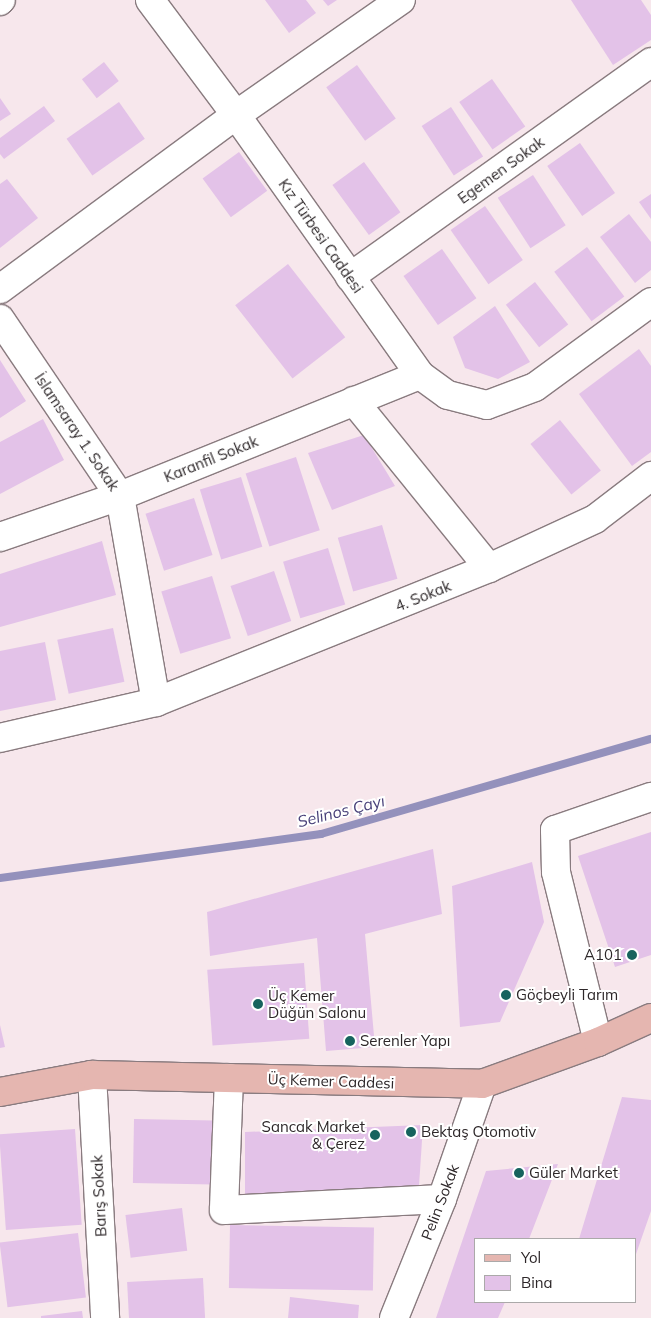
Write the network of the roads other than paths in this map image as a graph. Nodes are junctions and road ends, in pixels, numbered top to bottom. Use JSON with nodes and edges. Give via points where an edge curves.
{"nodes":[{"id":1,"x":150,"y":0,"type":"edge"},
{"id":2,"x":401,"y":0,"type":"edge"},
{"id":3,"x":651,"y":62,"type":"edge"},
{"id":4,"x":236,"y":115,"type":"junction"},
{"id":5,"x":350,"y":277,"type":"junction"},
{"id":6,"x":0,"y":289,"type":"edge"},
{"id":7,"x":651,"y":302,"type":"edge"},
{"id":8,"x":0,"y":319,"type":"edge"},
{"id":9,"x":420,"y":375,"type":"junction"},
{"id":10,"x":354,"y":401,"type":"junction"},
{"id":11,"x":651,"y":476,"type":"edge"},
{"id":12,"x":120,"y":496,"type":"junction"},
{"id":13,"x":0,"y":537,"type":"edge"},
{"id":14,"x":489,"y":568,"type":"junction"},
{"id":15,"x":156,"y":702,"type":"junction"},
{"id":16,"x":0,"y":738,"type":"edge"},
{"id":17,"x":651,"y":797,"type":"edge"},
{"id":18,"x":651,"y":1018,"type":"edge"},
{"id":19,"x":598,"y":1042,"type":"junction"},
{"id":20,"x":92,"y":1075,"type":"junction"},
{"id":21,"x":229,"y":1078,"type":"junction"},
{"id":22,"x":482,"y":1084,"type":"junction"},
{"id":23,"x":0,"y":1092,"type":"edge"},
{"id":24,"x":442,"y":1199,"type":"junction"},
{"id":25,"x":106,"y":1318,"type":"edge"},
{"id":26,"x":394,"y":1318,"type":"edge"}],
"edges":[{"from":1,"to":4,"type":"street","name":"Kız Türbesi Caddesi"},
{"from":2,"to":4,"type":"street"},
{"from":3,"to":5,"type":"street","name":"Egemen Sokak"},
{"from":4,"to":5,"type":"street","name":"Kız Türbesi Caddesi"},
{"from":4,"to":6,"type":"street"},
{"from":5,"to":9,"type":"street","name":"Kız Türbesi Caddesi"},
{"from":7,"to":9,"type":"street","name":"Kız Türbesi Caddesi","via":[[536,388],[487,405],[448,395]]},
{"from":8,"to":12,"type":"street","name":"İslamsaray 1. Sokak"},
{"from":9,"to":10,"type":"street","name":"Karanfil Sokak"},
{"from":10,"to":12,"type":"street","name":"Karanfil Sokak"},
{"from":10,"to":14,"type":"street"},
{"from":11,"to":14,"type":"street","name":"4. Sokak","via":[[595,519]]},
{"from":12,"to":13,"type":"street","name":"Karanfil Sokak"},
{"from":12,"to":15,"type":"street","name":"İslamsaray 1. Sokak"},
{"from":14,"to":15,"type":"street","name":"4. Sokak"},
{"from":15,"to":16,"type":"street","name":"4. Sokak"},
{"from":17,"to":19,"type":"street","via":[[555,830],[556,872]]},
{"from":18,"to":19,"type":"main road","name":"Üç Kemer Caddesi"},
{"from":19,"to":22,"type":"main road","name":"Üç Kemer Caddesi"},
{"from":20,"to":21,"type":"main road","name":"Üç Kemer Caddesi"},
{"from":20,"to":23,"type":"main road","name":"Üç Kemer Caddesi"},
{"from":20,"to":25,"type":"street","name":"Barış Sokak"},
{"from":21,"to":22,"type":"main road","name":"Üç Kemer Caddesi"},
{"from":21,"to":24,"type":"street","via":[[224,1210]]},
{"from":22,"to":24,"type":"street","name":"Pelin Sokak"},
{"from":24,"to":26,"type":"street","name":"Pelin Sokak"}]}
